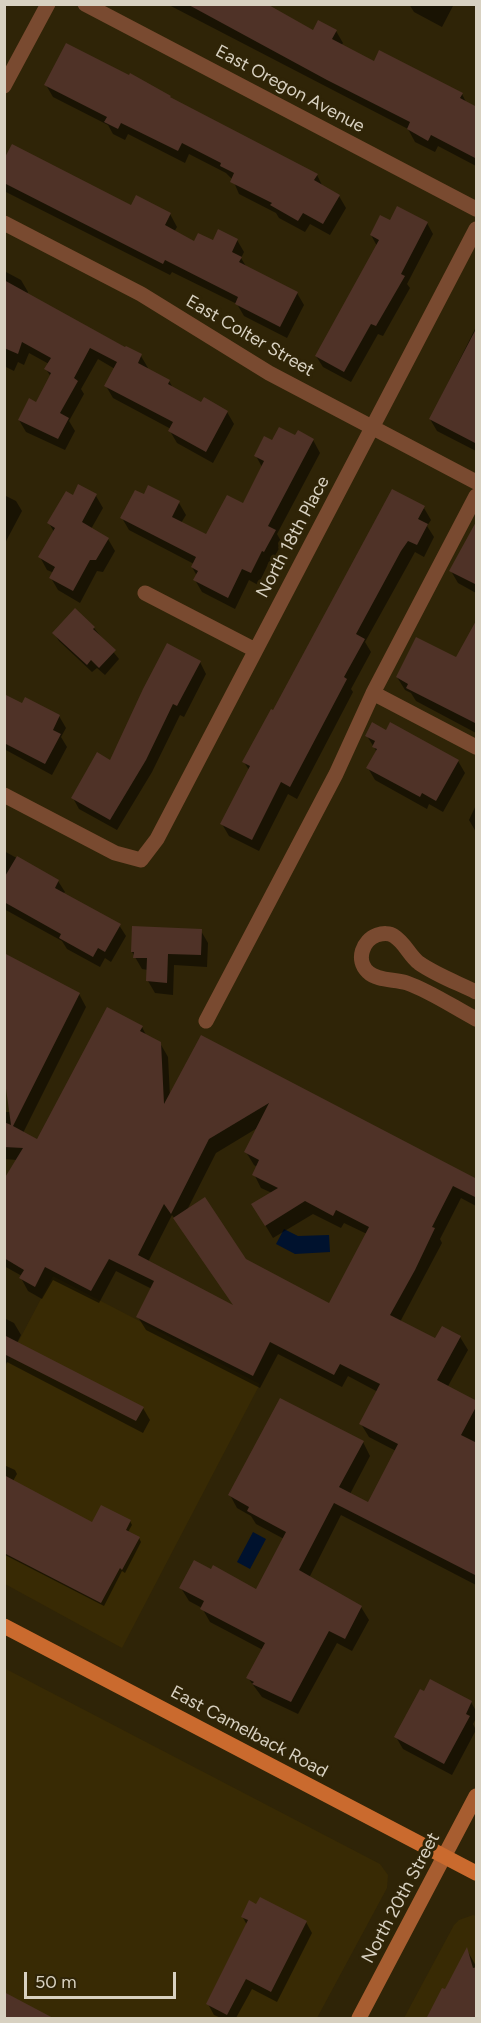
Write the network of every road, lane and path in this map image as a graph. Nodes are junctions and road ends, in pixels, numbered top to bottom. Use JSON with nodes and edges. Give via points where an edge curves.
{"nodes":[{"id":1,"x":48,"y":4,"type":"edge"},
{"id":2,"x":85,"y":4,"type":"edge"},
{"id":3,"x":4,"y":86,"type":"edge"},
{"id":4,"x":477,"y":209,"type":"edge"},
{"id":5,"x":4,"y":223,"type":"edge"},
{"id":6,"x":477,"y":229,"type":"edge"},
{"id":7,"x":374,"y":427,"type":"junction"},
{"id":8,"x":477,"y":482,"type":"edge"},
{"id":9,"x":477,"y":496,"type":"edge"},
{"id":10,"x":145,"y":592,"type":"dead end"},
{"id":11,"x":255,"y":650,"type":"junction"},
{"id":12,"x":373,"y":693,"type":"junction"},
{"id":13,"x":477,"y":747,"type":"edge"},
{"id":14,"x":4,"y":795,"type":"edge"},
{"id":15,"x":477,"y":992,"type":"edge"},
{"id":16,"x":477,"y":1019,"type":"edge"},
{"id":17,"x":206,"y":1021,"type":"dead end"},
{"id":18,"x":4,"y":1626,"type":"edge"},
{"id":19,"x":477,"y":1796,"type":"edge"},
{"id":20,"x":445,"y":1856,"type":"junction"},
{"id":21,"x":477,"y":1873,"type":"edge"},
{"id":22,"x":359,"y":2019,"type":"edge"}],
"edges":[{"from":1,"to":3,"type":"street"},
{"from":2,"to":4,"type":"street","name":"East Oregon Avenue"},
{"from":5,"to":7,"type":"street","name":"East Colter Street","via":[[141,294],[269,372]]},
{"from":6,"to":7,"type":"street","name":"North 18th Place"},
{"from":7,"to":8,"type":"street","name":"East Colter Street"},
{"from":7,"to":11,"type":"street","name":"North 18th Place"},
{"from":9,"to":12,"type":"street"},
{"from":10,"to":11,"type":"street"},
{"from":11,"to":14,"type":"street","name":"North 18th Place","via":[[157,839],[141,860],[115,854]]},
{"from":12,"to":13,"type":"street"},
{"from":12,"to":17,"type":"street","via":[[336,774]]},
{"from":15,"to":16,"type":"street","via":[[420,963],[391,934],[369,939],[362,949],[367,972],[377,978],[409,984]]},
{"from":18,"to":20,"type":"main road","name":"East Camelback Road"},
{"from":19,"to":20,"type":"street","name":"North 20th Street"},
{"from":20,"to":21,"type":"main road","name":"East Camelback Road"},
{"from":20,"to":22,"type":"street","name":"North 20th Street"}]}
